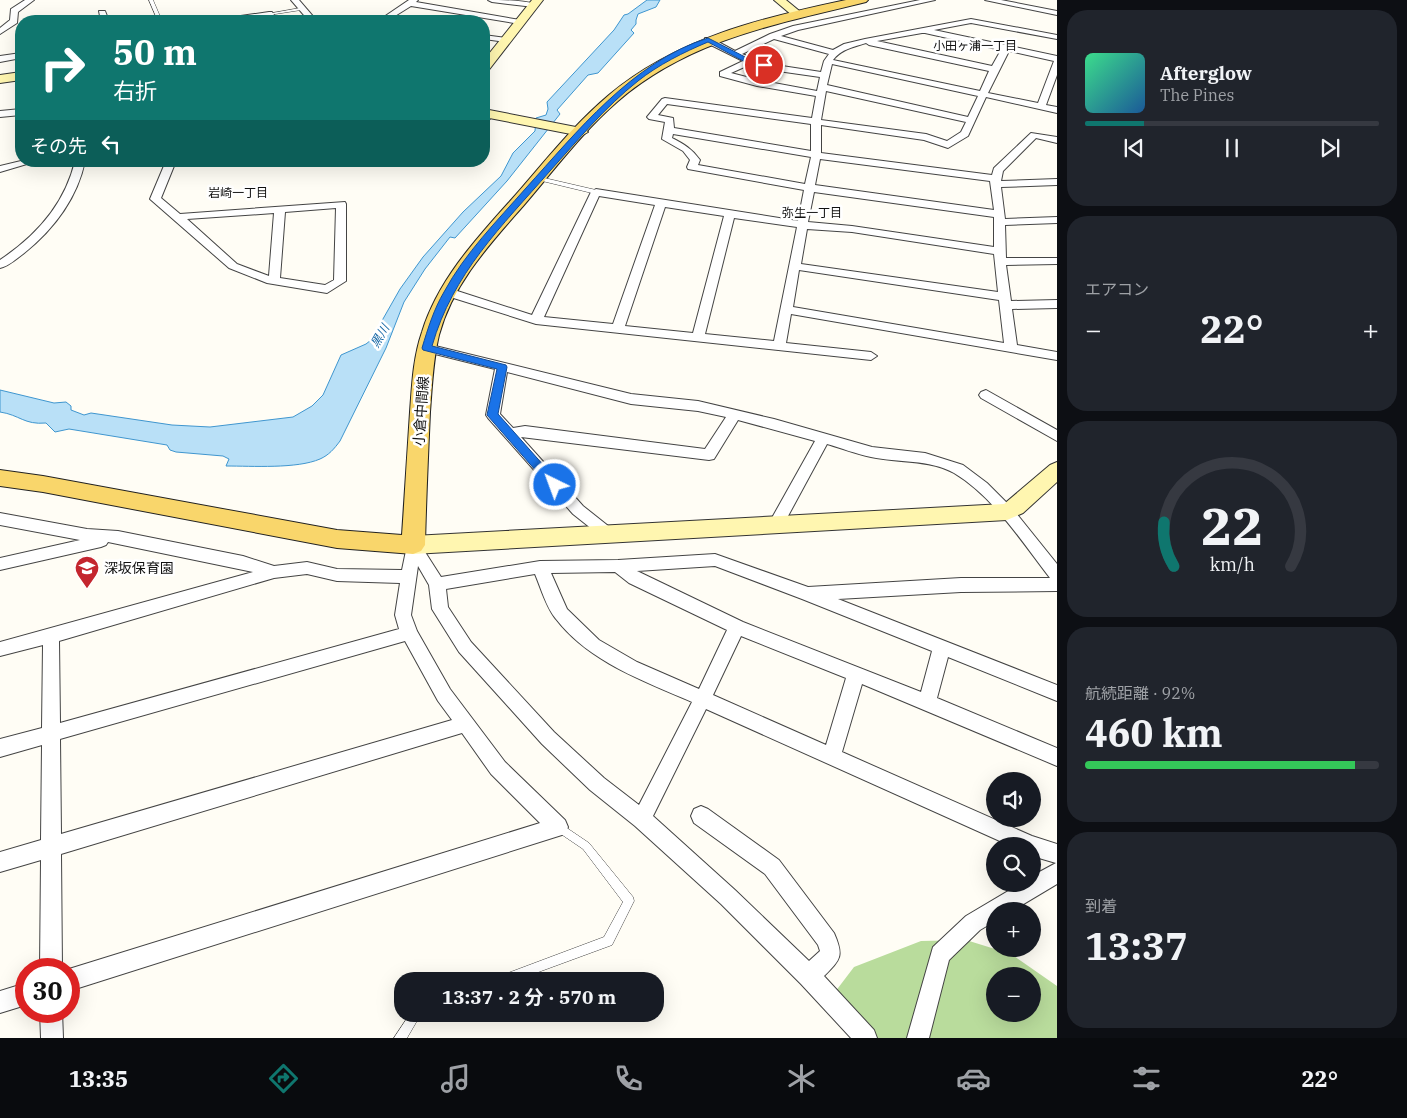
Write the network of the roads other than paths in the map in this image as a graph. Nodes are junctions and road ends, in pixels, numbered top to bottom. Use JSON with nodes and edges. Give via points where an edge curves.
{"nodes":[{"id":1,"x":30,"y":0,"type":"edge"},
{"id":2,"x":151,"y":0,"type":"edge"},
{"id":3,"x":295,"y":0,"type":"edge"},
{"id":4,"x":492,"y":0,"type":"edge"},
{"id":5,"x":779,"y":0,"type":"edge"},
{"id":6,"x":862,"y":0,"type":"edge"},
{"id":7,"x":931,"y":0,"type":"edge"},
{"id":8,"x":989,"y":0,"type":"edge"},
{"id":9,"x":412,"y":2,"type":"edge"},
{"id":10,"x":536,"y":3,"type":"edge"},
{"id":11,"x":300,"y":9,"type":"junction"},
{"id":12,"x":1057,"y":12,"type":"edge"},
{"id":13,"x":796,"y":14,"type":"junction"},
{"id":14,"x":157,"y":15,"type":"edge"},
{"id":15,"x":281,"y":15,"type":"edge"},
{"id":16,"x":306,"y":15,"type":"edge"},
{"id":17,"x":396,"y":15,"type":"edge"},
{"id":18,"x":482,"y":15,"type":"edge"},
{"id":19,"x":490,"y":16,"type":"edge"},
{"id":20,"x":520,"y":22,"type":"junction"},
{"id":21,"x":918,"y":30,"type":"junction"},
{"id":22,"x":0,"y":32,"type":"edge"},
{"id":23,"x":773,"y":36,"type":"junction"},
{"id":24,"x":1057,"y":37,"type":"edge"},
{"id":25,"x":490,"y":38,"type":"edge"},
{"id":26,"x":506,"y":40,"type":"junction"},
{"id":27,"x":708,"y":40,"type":"junction"},
{"id":28,"x":865,"y":41,"type":"junction"},
{"id":29,"x":1006,"y":49,"type":"junction"},
{"id":30,"x":834,"y":53,"type":"junction"},
{"id":31,"x":735,"y":54,"type":"junction"},
{"id":32,"x":15,"y":57,"type":"edge"},
{"id":33,"x":0,"y":59,"type":"edge"},
{"id":34,"x":1057,"y":59,"type":"edge"},
{"id":35,"x":490,"y":60,"type":"edge"},
{"id":36,"x":828,"y":61,"type":"junction"},
{"id":37,"x":749,"y":62,"type":"junction"},
{"id":38,"x":1057,"y":63,"type":"edge"},
{"id":39,"x":994,"y":70,"type":"junction"},
{"id":40,"x":824,"y":75,"type":"junction"},
{"id":41,"x":15,"y":77,"type":"edge"},
{"id":42,"x":0,"y":78,"type":"edge"},
{"id":43,"x":821,"y":90,"type":"junction"},
{"id":44,"x":984,"y":95,"type":"junction"},
{"id":45,"x":1041,"y":107,"type":"junction"},
{"id":46,"x":1057,"y":110,"type":"edge"},
{"id":47,"x":15,"y":113,"type":"edge"},
{"id":48,"x":0,"y":114,"type":"edge"},
{"id":49,"x":490,"y":116,"type":"edge"},
{"id":50,"x":970,"y":120,"type":"junction"},
{"id":51,"x":816,"y":121,"type":"junction"},
{"id":52,"x":669,"y":130,"type":"junction"},
{"id":53,"x":582,"y":132,"type":"junction"},
{"id":54,"x":1057,"y":140,"type":"edge"},
{"id":55,"x":816,"y":155,"type":"junction"},
{"id":56,"x":15,"y":165,"type":"edge"},
{"id":57,"x":79,"y":167,"type":"edge"},
{"id":58,"x":168,"y":167,"type":"edge"},
{"id":59,"x":0,"y":169,"type":"edge"},
{"id":60,"x":540,"y":178,"type":"junction"},
{"id":61,"x":996,"y":181,"type":"junction"},
{"id":62,"x":1057,"y":182,"type":"edge"},
{"id":63,"x":811,"y":188,"type":"junction"},
{"id":64,"x":596,"y":192,"type":"junction"},
{"id":65,"x":661,"y":203,"type":"junction"},
{"id":66,"x":280,"y":209,"type":"junction"},
{"id":67,"x":730,"y":213,"type":"junction"},
{"id":68,"x":178,"y":217,"type":"junction"},
{"id":69,"x":998,"y":218,"type":"junction"},
{"id":70,"x":1057,"y":220,"type":"edge"},
{"id":71,"x":803,"y":225,"type":"junction"},
{"id":72,"x":999,"y":256,"type":"junction"},
{"id":73,"x":1057,"y":260,"type":"edge"},
{"id":74,"x":0,"y":265,"type":"edge"},
{"id":75,"x":794,"y":266,"type":"junction"},
{"id":76,"x":274,"y":280,"type":"junction"},
{"id":77,"x":448,"y":292,"type":"junction"},
{"id":78,"x":1004,"y":301,"type":"junction"},
{"id":79,"x":1057,"y":304,"type":"edge"},
{"id":80,"x":788,"y":310,"type":"junction"},
{"id":81,"x":536,"y":320,"type":"junction"},
{"id":82,"x":618,"y":329,"type":"junction"},
{"id":83,"x":698,"y":337,"type":"junction"},
{"id":84,"x":779,"y":346,"type":"junction"},
{"id":85,"x":426,"y":348,"type":"junction"},
{"id":86,"x":1011,"y":348,"type":"junction"},
{"id":87,"x":871,"y":356,"type":"dead end"},
{"id":88,"x":1057,"y":356,"type":"edge"},
{"id":89,"x":502,"y":367,"type":"junction"},
{"id":90,"x":986,"y":395,"type":"dead end"},
{"id":91,"x":734,"y":416,"type":"junction"},
{"id":92,"x":510,"y":434,"type":"junction"},
{"id":93,"x":1057,"y":436,"type":"edge"},
{"id":94,"x":823,"y":438,"type":"junction"},
{"id":95,"x":1057,"y":470,"type":"edge"},
{"id":96,"x":0,"y":478,"type":"edge"},
{"id":97,"x":1007,"y":512,"type":"junction"},
{"id":98,"x":0,"y":519,"type":"edge"},
{"id":99,"x":776,"y":525,"type":"junction"},
{"id":100,"x":607,"y":533,"type":"junction"},
{"id":101,"x":118,"y":537,"type":"junction"},
{"id":102,"x":412,"y":545,"type":"junction"},
{"id":103,"x":0,"y":564,"type":"edge"},
{"id":104,"x":618,"y":566,"type":"junction"},
{"id":105,"x":540,"y":567,"type":"junction"},
{"id":106,"x":274,"y":572,"type":"junction"},
{"id":107,"x":1057,"y":576,"type":"edge"},
{"id":108,"x":408,"y":577,"type":"junction"},
{"id":109,"x":437,"y":584,"type":"junction"},
{"id":110,"x":1057,"y":584,"type":"edge"},
{"id":111,"x":808,"y":594,"type":"junction"},
{"id":112,"x":737,"y":627,"type":"junction"},
{"id":113,"x":409,"y":633,"type":"junction"},
{"id":114,"x":51,"y":636,"type":"junction"},
{"id":115,"x":942,"y":647,"type":"junction"},
{"id":116,"x":0,"y":649,"type":"edge"},
{"id":117,"x":856,"y":674,"type":"junction"},
{"id":118,"x":1057,"y":693,"type":"edge"},
{"id":119,"x":702,"y":700,"type":"junction"},
{"id":120,"x":927,"y":702,"type":"junction"},
{"id":121,"x":465,"y":724,"type":"junction"},
{"id":122,"x":52,"y":734,"type":"junction"},
{"id":123,"x":0,"y":748,"type":"edge"},
{"id":124,"x":832,"y":757,"type":"junction"},
{"id":125,"x":1057,"y":757,"type":"edge"},
{"id":126,"x":701,"y":816,"type":"dead end"},
{"id":127,"x":642,"y":819,"type":"junction"},
{"id":128,"x":558,"y":826,"type":"junction"},
{"id":129,"x":52,"y":847,"type":"junction"},
{"id":130,"x":1057,"y":854,"type":"edge"},
{"id":131,"x":0,"y":862,"type":"edge"},
{"id":132,"x":1057,"y":873,"type":"edge"},
{"id":133,"x":50,"y":958,"type":"edge"},
{"id":134,"x":524,"y":972,"type":"edge"},
{"id":135,"x":809,"y":976,"type":"junction"},
{"id":136,"x":80,"y":977,"type":"edge"},
{"id":137,"x":15,"y":997,"type":"edge"},
{"id":138,"x":0,"y":1002,"type":"edge"},
{"id":139,"x":411,"y":1022,"type":"edge"},
{"id":140,"x":51,"y":1023,"type":"edge"},
{"id":141,"x":52,"y":1038,"type":"edge"},
{"id":142,"x":400,"y":1038,"type":"edge"},
{"id":143,"x":866,"y":1038,"type":"edge"},
{"id":144,"x":918,"y":1038,"type":"edge"}],
"edges":[{"from":1,"to":22,"type":"street","via":[[14,11],[14,21]]},
{"from":2,"to":14,"type":"lane"},
{"from":3,"to":11,"type":"street"},
{"from":4,"to":10,"type":"street"},
{"from":5,"to":13,"type":"street"},
{"from":6,"to":13,"type":"main road","name":"小倉中間線"},
{"from":7,"to":23,"type":"street","via":[[832,19]]},
{"from":8,"to":12,"type":"street"},
{"from":9,"to":17,"type":"street"},
{"from":9,"to":18,"type":"street"},
{"from":10,"to":20,"type":"street"},
{"from":11,"to":15,"type":"lane"},
{"from":11,"to":16,"type":"street"},
{"from":13,"to":27,"type":"main road","name":"小倉中間線"},
{"from":19,"to":20,"type":"street"},
{"from":20,"to":26,"type":"street"},
{"from":21,"to":24,"type":"street","via":[[971,21]]},
{"from":21,"to":28,"type":"street"},
{"from":21,"to":29,"type":"street"},
{"from":23,"to":30,"type":"street"},
{"from":23,"to":31,"type":"street"},
{"from":25,"to":26,"type":"street"},
{"from":26,"to":35,"type":"street"},
{"from":27,"to":31,"type":"street"},
{"from":27,"to":53,"type":"main road","name":"小倉中間線","via":[[684,50],[636,79],[613,98]]},
{"from":28,"to":30,"type":"street"},
{"from":28,"to":39,"type":"street"},
{"from":29,"to":34,"type":"street"},
{"from":29,"to":39,"type":"street"},
{"from":30,"to":36,"type":"street"},
{"from":31,"to":37,"type":"street"},
{"from":32,"to":33,"type":"street"},
{"from":36,"to":40,"type":"street"},
{"from":36,"to":44,"type":"street"},
{"from":37,"to":40,"type":"street"},
{"from":37,"to":43,"type":"street","via":[[723,74],[757,83]]},
{"from":38,"to":45,"type":"street"},
{"from":39,"to":44,"type":"street"},
{"from":40,"to":43,"type":"street"},
{"from":41,"to":42,"type":"street"},
{"from":43,"to":50,"type":"street"},
{"from":43,"to":51,"type":"street"},
{"from":44,"to":45,"type":"street"},
{"from":44,"to":50,"type":"street"},
{"from":45,"to":46,"type":"street"},
{"from":47,"to":48,"type":"street"},
{"from":49,"to":53,"type":"street"},
{"from":50,"to":51,"type":"street","via":[[965,134],[948,145],[926,136]]},
{"from":51,"to":52,"type":"street","via":[[665,101],[652,117],[670,120]]},
{"from":51,"to":55,"type":"street"},
{"from":52,"to":55,"type":"street"},
{"from":52,"to":63,"type":"street","via":[[667,139],[686,149],[695,160],[692,167]]},
{"from":53,"to":60,"type":"main road","name":"小倉中間線"},
{"from":54,"to":61,"type":"street","via":[[1034,135],[998,170]]},
{"from":55,"to":61,"type":"street"},
{"from":55,"to":63,"type":"street"},
{"from":56,"to":59,"type":"street"},
{"from":57,"to":74,"type":"street","via":[[78,176],[55,217],[16,256]]},
{"from":58,"to":68,"type":"street","via":[[155,199]]},
{"from":60,"to":64,"type":"lane"},
{"from":60,"to":77,"type":"main road","name":"小倉中間線","via":[[492,231]]},
{"from":61,"to":62,"type":"street"},
{"from":61,"to":69,"type":"street"},
{"from":63,"to":69,"type":"street"},
{"from":63,"to":71,"type":"street"},
{"from":64,"to":65,"type":"street"},
{"from":64,"to":81,"type":"street"},
{"from":65,"to":67,"type":"street"},
{"from":65,"to":82,"type":"street"},
{"from":66,"to":68,"type":"street"},
{"from":66,"to":76,"type":"street"},
{"from":66,"to":76,"type":"street","via":[[341,204],[340,281],[327,289]]},
{"from":67,"to":71,"type":"street"},
{"from":67,"to":83,"type":"street"},
{"from":68,"to":76,"type":"street","via":[[233,266]]},
{"from":69,"to":70,"type":"street"},
{"from":69,"to":72,"type":"street"},
{"from":71,"to":72,"type":"street","via":[[852,230]]},
{"from":71,"to":75,"type":"street"},
{"from":72,"to":73,"type":"street"},
{"from":72,"to":78,"type":"street"},
{"from":75,"to":78,"type":"street"},
{"from":75,"to":80,"type":"street"},
{"from":77,"to":81,"type":"street"},
{"from":77,"to":85,"type":"main road","name":"小倉中間線"},
{"from":78,"to":79,"type":"street"},
{"from":78,"to":86,"type":"street"},
{"from":80,"to":84,"type":"street"},
{"from":80,"to":86,"type":"street"},
{"from":81,"to":82,"type":"street"},
{"from":82,"to":83,"type":"street"},
{"from":83,"to":84,"type":"street"},
{"from":84,"to":87,"type":"street"},
{"from":85,"to":89,"type":"street"},
{"from":85,"to":102,"type":"main road","name":"小倉中間線"},
{"from":86,"to":88,"type":"street"},
{"from":89,"to":91,"type":"street","via":[[631,399],[698,406]]},
{"from":89,"to":92,"type":"street","via":[[493,415]]},
{"from":90,"to":93,"type":"street"},
{"from":91,"to":92,"type":"street","via":[[709,456],[524,431]]},
{"from":91,"to":94,"type":"street"},
{"from":92,"to":100,"type":"street","via":[[578,510]]},
{"from":94,"to":97,"type":"street","via":[[872,452],[925,458],[958,469]]},
{"from":94,"to":99,"type":"street"},
{"from":95,"to":97,"type":"street"},
{"from":96,"to":102,"type":"main road","via":[[336,539]]},
{"from":97,"to":99,"type":"street"},
{"from":97,"to":107,"type":"street"},
{"from":98,"to":101,"type":"street","via":[[87,535]]},
{"from":99,"to":100,"type":"street"},
{"from":100,"to":102,"type":"street"},
{"from":101,"to":103,"type":"street"},
{"from":101,"to":106,"type":"street","via":[[244,562]]},
{"from":102,"to":108,"type":"street"},
{"from":102,"to":109,"type":"street"},
{"from":104,"to":105,"type":"street"},
{"from":104,"to":111,"type":"street","via":[[716,560]]},
{"from":104,"to":112,"type":"street","via":[[635,578]]},
{"from":105,"to":109,"type":"street"},
{"from":105,"to":119,"type":"street","via":[[561,614],[593,645],[631,667]]},
{"from":106,"to":108,"type":"street","via":[[307,568],[337,574]]},
{"from":106,"to":114,"type":"street"},
{"from":108,"to":113,"type":"street","via":[[403,615]]},
{"from":109,"to":127,"type":"street","via":[[440,609],[465,647],[548,738],[597,784]]},
{"from":110,"to":111,"type":"street","via":[[961,585]]},
{"from":111,"to":115,"type":"street"},
{"from":112,"to":117,"type":"street"},
{"from":112,"to":119,"type":"street"},
{"from":113,"to":121,"type":"street","via":[[444,695]]},
{"from":113,"to":122,"type":"street"},
{"from":114,"to":116,"type":"street"},
{"from":114,"to":122,"type":"street"},
{"from":115,"to":118,"type":"street"},
{"from":115,"to":120,"type":"street"},
{"from":117,"to":120,"type":"street"},
{"from":117,"to":124,"type":"street"},
{"from":119,"to":124,"type":"street"},
{"from":119,"to":127,"type":"street"},
{"from":120,"to":125,"type":"street"},
{"from":121,"to":128,"type":"street","via":[[498,768]]},
{"from":121,"to":129,"type":"street"},
{"from":122,"to":123,"type":"street"},
{"from":122,"to":129,"type":"street"},
{"from":124,"to":130,"type":"street"},
{"from":126,"to":135,"type":"street","via":[[772,867],[827,940],[831,954]]},
{"from":127,"to":135,"type":"street"},
{"from":128,"to":134,"type":"lane","via":[[586,846],[629,901],[608,941]]},
{"from":128,"to":136,"type":"street"},
{"from":129,"to":131,"type":"street"},
{"from":129,"to":133,"type":"street"},
{"from":132,"to":144,"type":"street","via":[[973,922],[940,954]]},
{"from":135,"to":143,"type":"street"},
{"from":137,"to":138,"type":"street"},
{"from":139,"to":142,"type":"lane"},
{"from":140,"to":141,"type":"street"}]}
